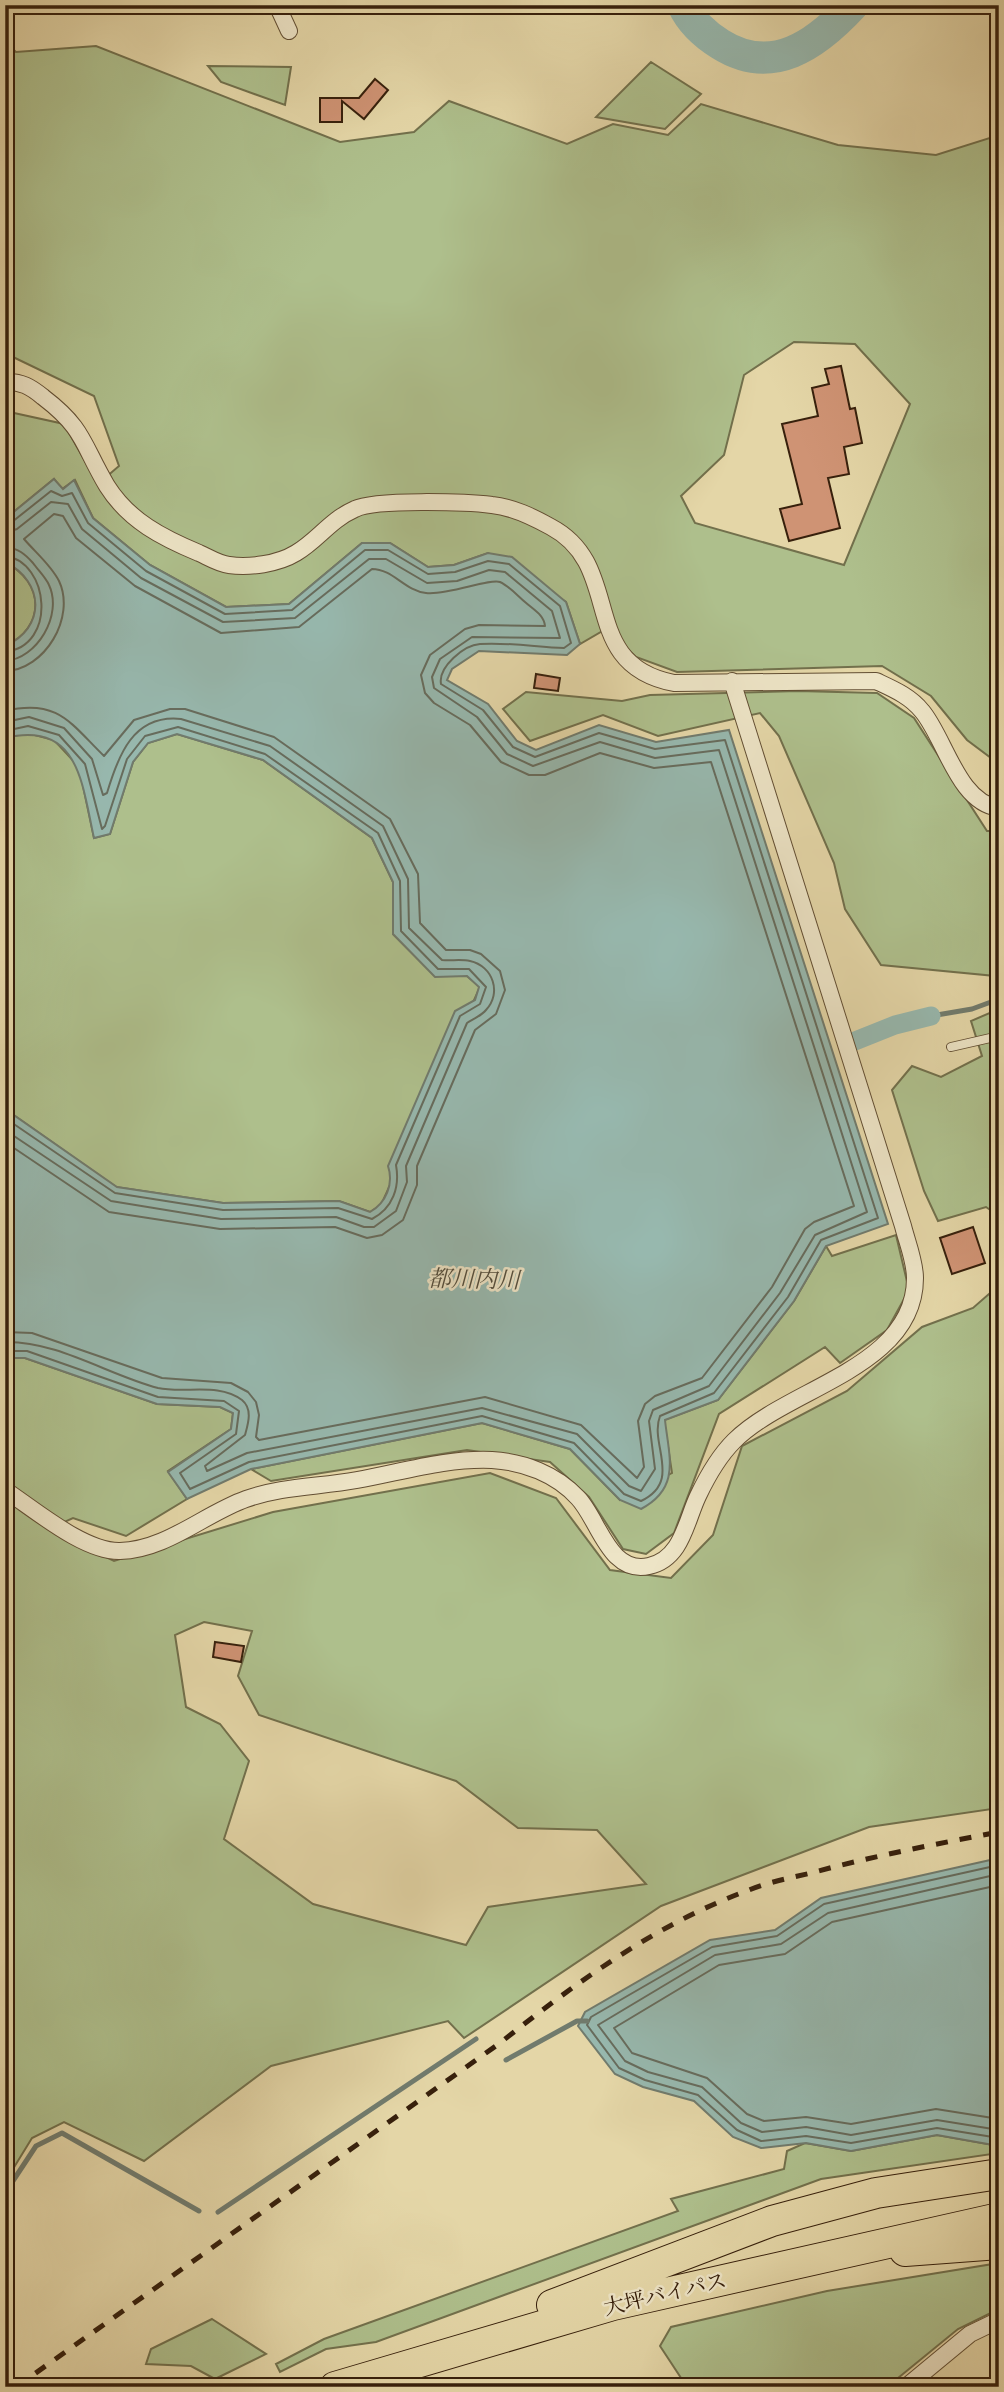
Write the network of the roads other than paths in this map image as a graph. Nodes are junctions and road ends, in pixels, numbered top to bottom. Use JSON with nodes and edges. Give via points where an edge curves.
{"nodes":[{"id":1,"x":277,"y":5,"type":"edge"},
{"id":2,"x":289,"y":31,"type":"dead end"},
{"id":3,"x":5,"y":382,"type":"edge"},
{"id":4,"x":732,"y":681,"type":"junction"},
{"id":5,"x":999,"y":808,"type":"edge"},
{"id":6,"x":999,"y":1036,"type":"edge"},
{"id":7,"x":951,"y":1047,"type":"dead end"},
{"id":8,"x":5,"y":1490,"type":"edge"},
{"id":9,"x":999,"y":2174,"type":"edge"},
{"id":10,"x":999,"y":2218,"type":"edge"},
{"id":11,"x":999,"y":2244,"type":"edge"},
{"id":12,"x":835,"y":2254,"type":"junction"},
{"id":13,"x":999,"y":2320,"type":"edge"},
{"id":14,"x":342,"y":2384,"type":"edge"},
{"id":15,"x":906,"y":2387,"type":"edge"}],
"edges":[{"from":1,"to":2,"type":"street"},
{"from":3,"to":4,"type":"street","via":[[33,389],[68,416],[108,487],[155,535],[228,565],[264,564],[296,553],[333,519],[359,507],[492,505],[519,511],[555,529],[586,558],[596,576],[608,633],[650,678],[674,683]]},
{"from":4,"to":5,"type":"street","via":[[876,681],[900,692],[935,728],[968,790]]},
{"from":4,"to":8,"type":"street","via":[[909,1250],[914,1298],[904,1326],[883,1348],[734,1441],[698,1495],[681,1540],[666,1559],[653,1565],[636,1568],[619,1560],[577,1496],[555,1479],[535,1469],[494,1460],[454,1461],[354,1481],[275,1490],[243,1500],[171,1537],[119,1552],[70,1534]]},
{"from":6,"to":7,"type":"lane"},
{"from":9,"to":14,"type":"highway","via":[[876,2193],[772,2221]]},
{"from":10,"to":12,"type":"highway","name":"大坪バイパス"},
{"from":11,"to":12,"type":"highway"},
{"from":12,"to":14,"type":"highway","name":"大坪バイパス","via":[[613,2305]]},
{"from":13,"to":15,"type":"street","via":[[970,2334]]}]}
